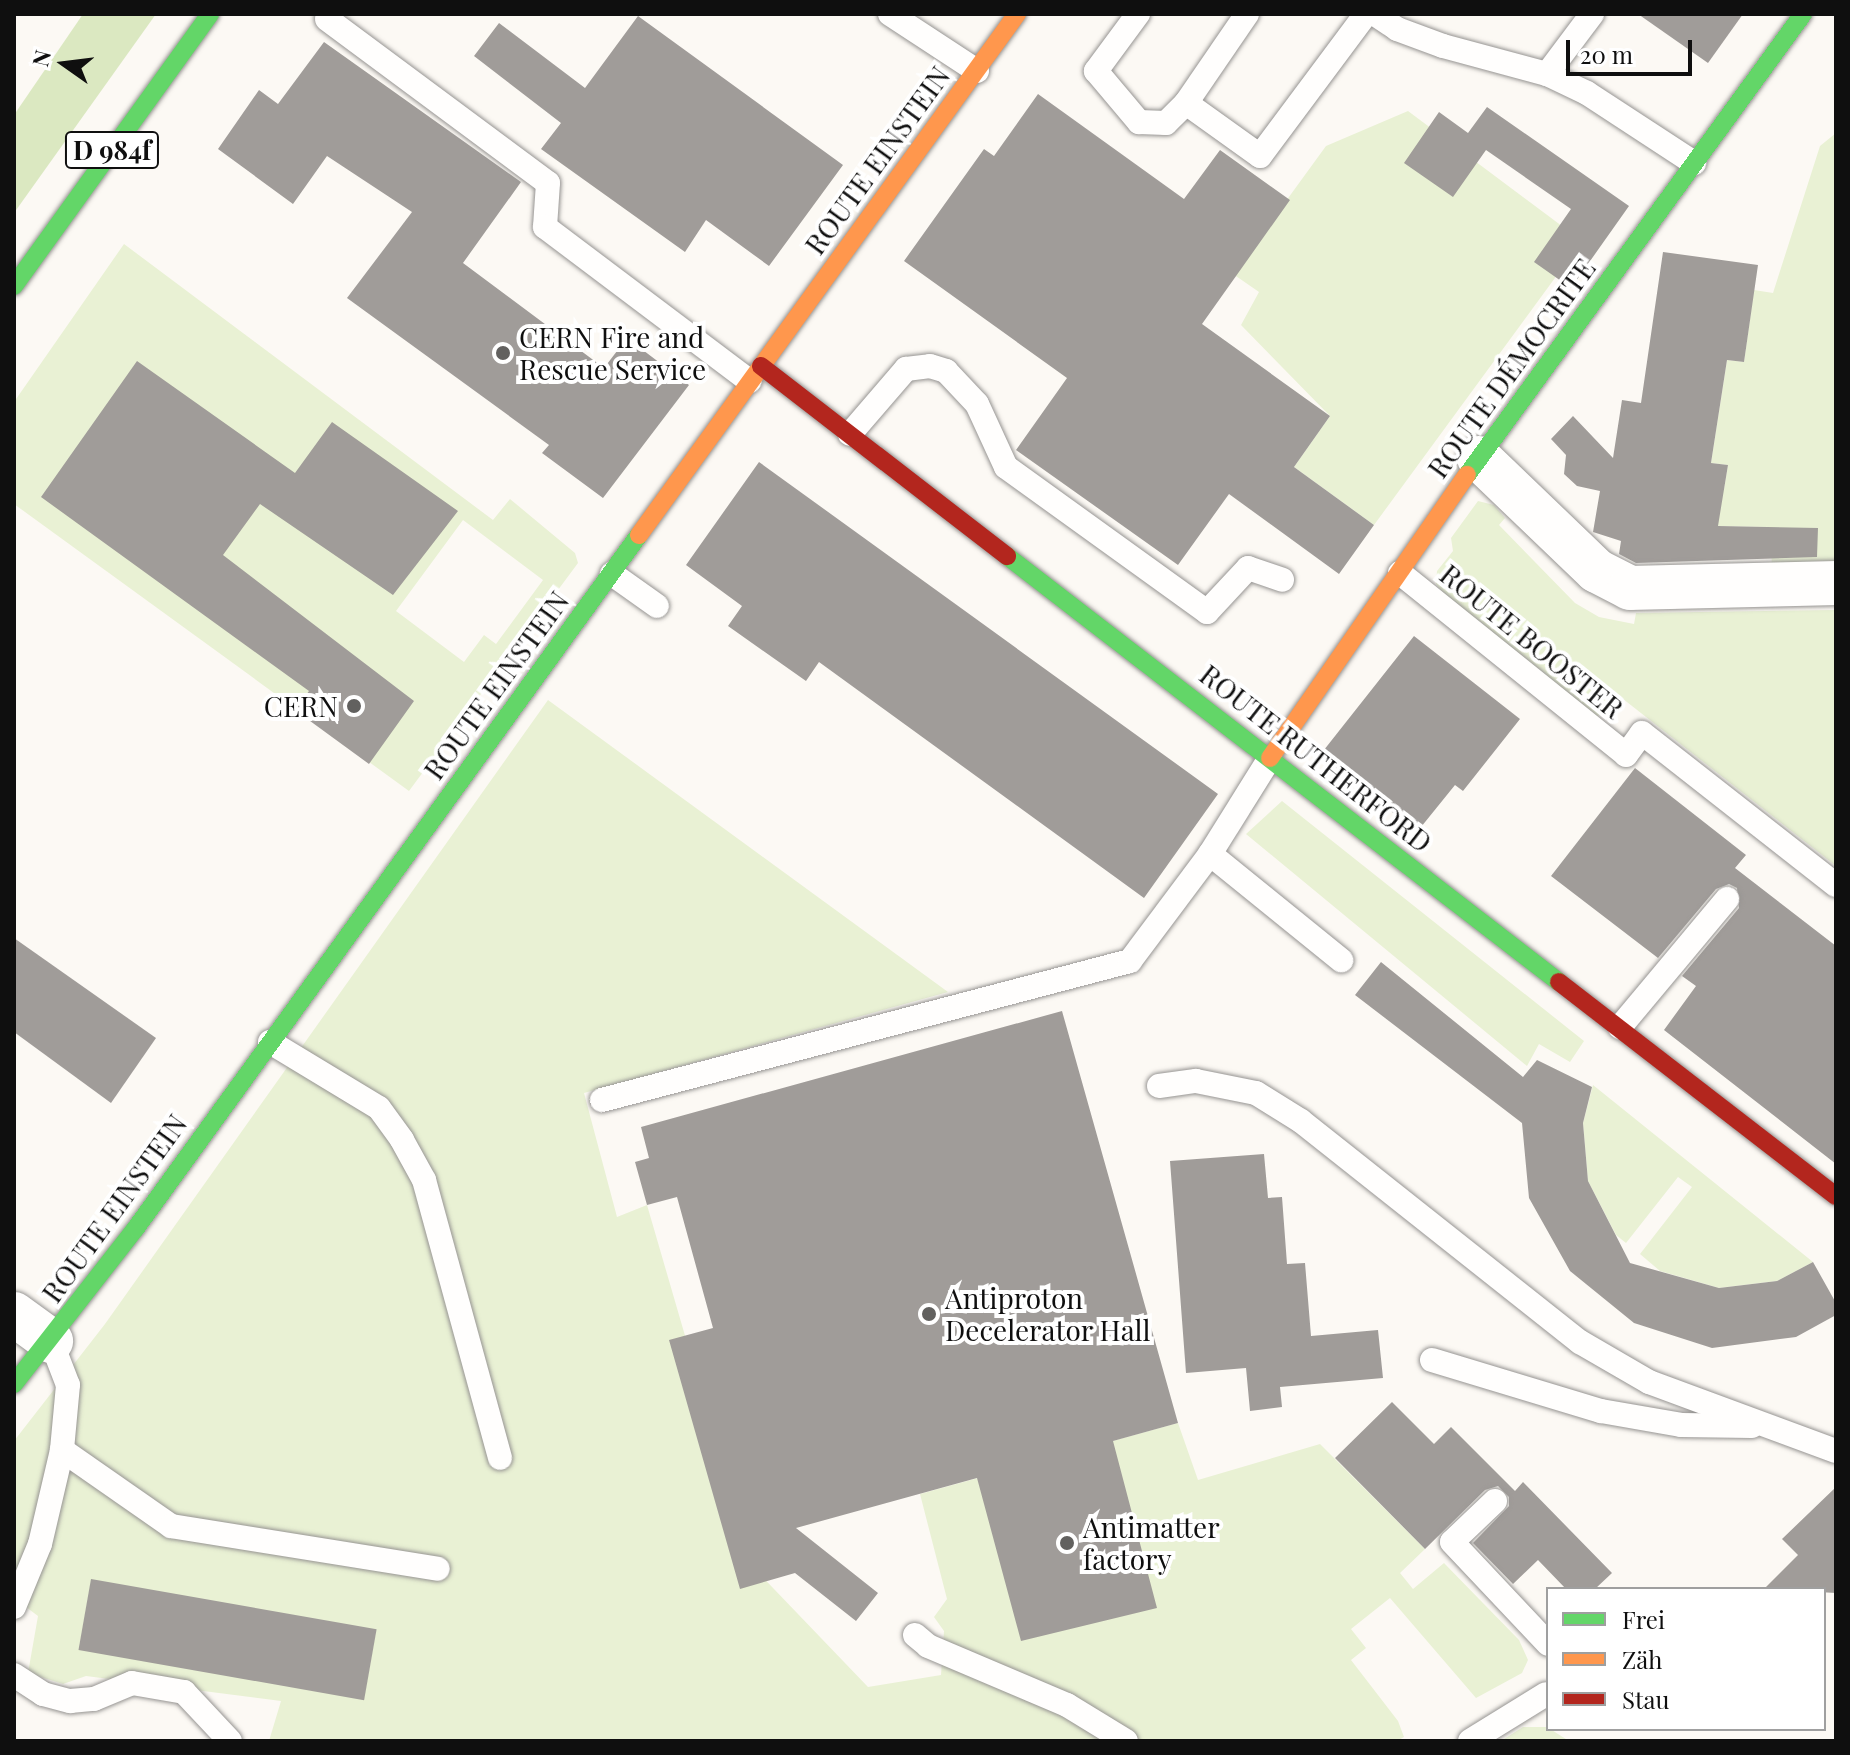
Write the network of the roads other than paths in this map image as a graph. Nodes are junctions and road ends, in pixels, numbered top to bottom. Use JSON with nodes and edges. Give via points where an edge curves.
{"nodes":[{"id":1,"x":210,"y":14,"type":"edge"},
{"id":2,"x":890,"y":14,"type":"edge"},
{"id":3,"x":1017,"y":14,"type":"edge"},
{"id":4,"x":1138,"y":14,"type":"edge"},
{"id":5,"x":1247,"y":14,"type":"edge"},
{"id":6,"x":1366,"y":14,"type":"edge"},
{"id":7,"x":1375,"y":14,"type":"edge"},
{"id":8,"x":1592,"y":14,"type":"edge"},
{"id":9,"x":1803,"y":14,"type":"edge"},
{"id":10,"x":327,"y":19,"type":"dead end"},
{"id":11,"x":977,"y":71,"type":"junction"},
{"id":12,"x":1547,"y":74,"type":"junction"},
{"id":13,"x":1186,"y":103,"type":"junction"},
{"id":14,"x":1694,"y":163,"type":"junction"},
{"id":15,"x":14,"y":286,"type":"edge"},
{"id":16,"x":755,"y":373,"type":"junction"},
{"id":17,"x":850,"y":434,"type":"junction"},
{"id":18,"x":1479,"y":458,"type":"junction"},
{"id":19,"x":1400,"y":573,"type":"junction"},
{"id":20,"x":612,"y":574,"type":"junction"},
{"id":21,"x":1282,"y":580,"type":"dead end"},
{"id":22,"x":1836,"y":583,"type":"edge"},
{"id":23,"x":657,"y":606,"type":"dead end"},
{"id":24,"x":1270,"y":758,"type":"junction"},
{"id":25,"x":1210,"y":854,"type":"junction"},
{"id":26,"x":1836,"y":885,"type":"edge"},
{"id":27,"x":1727,"y":899,"type":"dead end"},
{"id":28,"x":1341,"y":960,"type":"dead end"},
{"id":29,"x":1620,"y":1027,"type":"junction"},
{"id":30,"x":270,"y":1042,"type":"junction"},
{"id":31,"x":1159,"y":1086,"type":"dead end"},
{"id":32,"x":602,"y":1100,"type":"dead end"},
{"id":33,"x":1836,"y":1196,"type":"edge"},
{"id":34,"x":14,"y":1314,"type":"edge"},
{"id":35,"x":51,"y":1341,"type":"junction"},
{"id":36,"x":1432,"y":1360,"type":"dead end"},
{"id":37,"x":14,"y":1384,"type":"edge"},
{"id":38,"x":1774,"y":1426,"type":"junction"},
{"id":39,"x":62,"y":1450,"type":"junction"},
{"id":40,"x":1836,"y":1451,"type":"edge"},
{"id":41,"x":500,"y":1458,"type":"dead end"},
{"id":42,"x":1495,"y":1501,"type":"dead end"},
{"id":43,"x":438,"y":1569,"type":"dead end"},
{"id":44,"x":14,"y":1607,"type":"edge"},
{"id":45,"x":915,"y":1635,"type":"dead end"},
{"id":46,"x":1546,"y":1642,"type":"edge"},
{"id":47,"x":14,"y":1675,"type":"edge"},
{"id":48,"x":1546,"y":1694,"type":"dead end"},
{"id":49,"x":230,"y":1741,"type":"edge"},
{"id":50,"x":1126,"y":1741,"type":"edge"},
{"id":51,"x":1470,"y":1741,"type":"edge"}],
"edges":[{"from":1,"to":15,"type":"street","number":"D 984f"},
{"from":2,"to":11,"type":"lane"},
{"from":3,"to":11,"type":"street","name":"ROUTE EINSTEIN"},
{"from":4,"to":13,"type":"lane","via":[[1096,71],[1139,122],[1166,123]]},
{"from":5,"to":13,"type":"lane"},
{"from":6,"to":13,"type":"lane","via":[[1260,156]]},
{"from":7,"to":12,"type":"lane","via":[[1397,29],[1443,46]]},
{"from":8,"to":12,"type":"lane"},
{"from":9,"to":14,"type":"street","name":"ROUTE DÉMOCRITE"},
{"from":10,"to":16,"type":"lane","via":[[548,183],[545,227]]},
{"from":11,"to":16,"type":"street","name":"ROUTE EINSTEIN"},
{"from":12,"to":14,"type":"lane","via":[[1587,93]]},
{"from":14,"to":18,"type":"street","name":"ROUTE DÉMOCRITE"},
{"from":16,"to":17,"type":"street","name":"ROUTE RUTHERFORD"},
{"from":16,"to":20,"type":"street","name":"ROUTE EINSTEIN"},
{"from":17,"to":21,"type":"lane","via":[[906,369],[930,366],[946,371],[977,404],[1006,467],[1207,612],[1248,568]]},
{"from":17,"to":24,"type":"street","name":"ROUTE RUTHERFORD"},
{"from":18,"to":19,"type":"street","name":"ROUTE DÉMOCRITE"},
{"from":18,"to":22,"type":"street","via":[[1597,571],[1630,588]]},
{"from":19,"to":24,"type":"street","name":"ROUTE DÉMOCRITE"},
{"from":19,"to":26,"type":"lane","name":"ROUTE BOOSTER","via":[[1626,755],[1642,733]]},
{"from":20,"to":23,"type":"lane"},
{"from":20,"to":30,"type":"street","name":"ROUTE EINSTEIN"},
{"from":24,"to":25,"type":"lane"},
{"from":24,"to":29,"type":"street","name":"ROUTE RUTHERFORD"},
{"from":25,"to":28,"type":"lane"},
{"from":25,"to":32,"type":"lane","via":[[1130,961]]},
{"from":27,"to":29,"type":"lane"},
{"from":29,"to":33,"type":"street","name":"ROUTE RUTHERFORD"},
{"from":30,"to":35,"type":"street","name":"ROUTE EINSTEIN"},
{"from":30,"to":41,"type":"lane","via":[[379,1108],[402,1140],[424,1180]]},
{"from":31,"to":38,"type":"lane","via":[[1196,1081],[1256,1093],[1301,1121],[1580,1342],[1649,1382]]},
{"from":34,"to":35,"type":"street"},
{"from":35,"to":37,"type":"street","name":"ROUTE EINSTEIN"},
{"from":35,"to":39,"type":"lane","via":[[68,1385]]},
{"from":36,"to":38,"type":"lane","via":[[1601,1411],[1681,1425]]},
{"from":38,"to":40,"type":"lane"},
{"from":39,"to":43,"type":"lane","via":[[171,1526]]},
{"from":39,"to":44,"type":"lane","via":[[40,1544]]},
{"from":42,"to":46,"type":"lane","via":[[1452,1542]]},
{"from":45,"to":50,"type":"lane","via":[[928,1646],[1067,1705]]},
{"from":47,"to":49,"type":"lane","via":[[43,1694],[70,1701],[94,1699],[132,1683],[184,1692]]},
{"from":48,"to":51,"type":"lane"}]}
